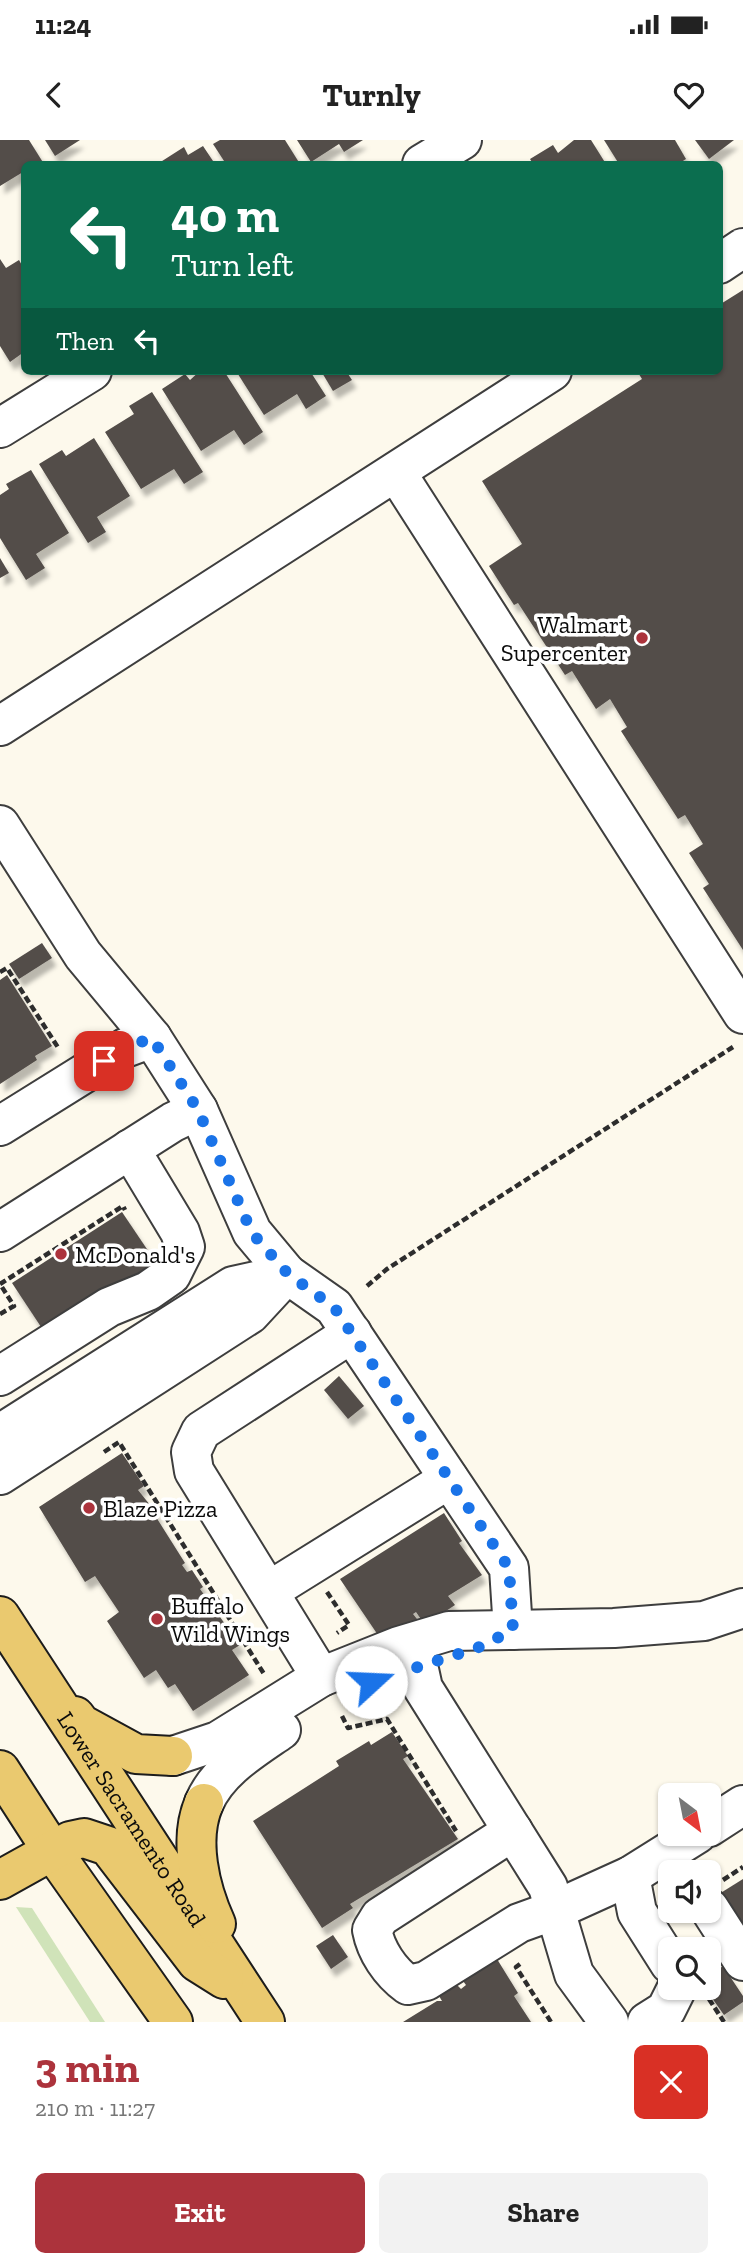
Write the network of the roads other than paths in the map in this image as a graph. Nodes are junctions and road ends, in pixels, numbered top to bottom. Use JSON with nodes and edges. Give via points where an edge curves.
{"nodes":[{"id":1,"x":462,"y":140,"type":"edge"},
{"id":2,"x":427,"y":161,"type":"edge"},
{"id":3,"x":743,"y":248,"type":"edge"},
{"id":4,"x":723,"y":261,"type":"edge"},
{"id":5,"x":86,"y":375,"type":"edge"},
{"id":6,"x":546,"y":375,"type":"edge"},
{"id":7,"x":0,"y":428,"type":"edge"},
{"id":8,"x":396,"y":472,"type":"junction"},
{"id":9,"x":0,"y":726,"type":"edge"},
{"id":10,"x":0,"y":825,"type":"edge"},
{"id":11,"x":738,"y":1031,"type":"edge"},
{"id":12,"x":152,"y":1038,"type":"junction"},
{"id":13,"x":198,"y":1110,"type":"junction"},
{"id":14,"x":0,"y":1126,"type":"edge"},
{"id":15,"x":130,"y":1149,"type":"junction"},
{"id":16,"x":0,"y":1232,"type":"edge"},
{"id":17,"x":288,"y":1274,"type":"junction"},
{"id":18,"x":352,"y":1333,"type":"junction"},
{"id":19,"x":16,"y":1357,"type":"edge"},
{"id":20,"x":0,"y":1376,"type":"edge"},
{"id":21,"x":0,"y":1434,"type":"edge"},
{"id":22,"x":0,"y":1475,"type":"edge"},
{"id":23,"x":449,"y":1479,"type":"junction"},
{"id":24,"x":269,"y":1591,"type":"junction"},
{"id":25,"x":743,"y":1608,"type":"edge"},
{"id":26,"x":0,"y":1616,"type":"edge"},
{"id":27,"x":513,"y":1630,"type":"junction"},
{"id":28,"x":418,"y":1665,"type":"junction"},
{"id":29,"x":321,"y":1677,"type":"junction"},
{"id":30,"x":42,"y":1680,"type":"junction"},
{"id":31,"x":173,"y":1756,"type":"joint"},
{"id":32,"x":0,"y":1770,"type":"edge"},
{"id":33,"x":204,"y":1803,"type":"joint"},
{"id":34,"x":743,"y":1805,"type":"edge"},
{"id":35,"x":721,"y":1819,"type":"edge"},
{"id":36,"x":513,"y":1831,"type":"junction"},
{"id":37,"x":51,"y":1849,"type":"junction"},
{"id":38,"x":685,"y":1852,"type":"edge"},
{"id":39,"x":630,"y":1876,"type":"junction"},
{"id":40,"x":0,"y":1880,"type":"edge"},
{"id":41,"x":555,"y":1910,"type":"junction"},
{"id":42,"x":719,"y":1923,"type":"edge"},
{"id":43,"x":658,"y":1945,"type":"edge"},
{"id":44,"x":743,"y":1961,"type":"edge"},
{"id":45,"x":671,"y":2000,"type":"edge"},
{"id":46,"x":256,"y":2008,"type":"edge"},
{"id":47,"x":173,"y":2022,"type":"edge"},
{"id":48,"x":609,"y":2022,"type":"edge"},
{"id":49,"x":646,"y":2022,"type":"edge"}],
"edges":[{"from":1,"to":2,"type":"street"},
{"from":3,"to":4,"type":"street"},
{"from":5,"to":7,"type":"street"},
{"from":6,"to":8,"type":"street"},
{"from":8,"to":9,"type":"street"},
{"from":8,"to":11,"type":"street"},
{"from":10,"to":12,"type":"street","via":[[83,955]]},
{"from":12,"to":13,"type":"street"},
{"from":12,"to":14,"type":"street","via":[[124,1048]]},
{"from":13,"to":15,"type":"street"},
{"from":13,"to":17,"type":"street","via":[[252,1233]]},
{"from":15,"to":16,"type":"street"},
{"from":15,"to":19,"type":"street","via":[[185,1247],[171,1275]]},
{"from":17,"to":18,"type":"street","via":[[334,1307]]},
{"from":17,"to":21,"type":"street","via":[[233,1286]]},
{"from":17,"to":22,"type":"street","via":[[250,1314]]},
{"from":18,"to":23,"type":"street"},
{"from":18,"to":24,"type":"street","via":[[201,1432],[191,1452],[194,1471]]},
{"from":19,"to":20,"type":"street"},
{"from":23,"to":24,"type":"street"},
{"from":23,"to":27,"type":"street","via":[[509,1568]]},
{"from":24,"to":29,"type":"street"},
{"from":25,"to":27,"type":"street","via":[[704,1621]]},
{"from":26,"to":30,"type":"main road","name":"Lower Sacramento Road"},
{"from":27,"to":28,"type":"street","via":[[477,1648]]},
{"from":27,"to":29,"type":"street","via":[[449,1631]]},
{"from":28,"to":33,"type":"street","via":[[335,1698],[284,1727],[243,1756],[210,1789]]},
{"from":28,"to":36,"type":"street","via":[[423,1688]]},
{"from":29,"to":31,"type":"street","via":[[218,1741]]},
{"from":30,"to":31,"type":"main road","via":[[81,1724],[136,1754]]},
{"from":30,"to":46,"type":"main road","name":"Lower Sacramento Road"},
{"from":32,"to":37,"type":"main road"},
{"from":33,"to":46,"type":"main road","via":[[199,1813],[197,1854],[206,1902]]},
{"from":34,"to":35,"type":"street"},
{"from":36,"to":41,"type":"street","via":[[548,1887]]},
{"from":36,"to":41,"type":"street","via":[[380,1917],[372,1930],[374,1944],[396,1977],[408,1986],[426,1981],[519,1923]]},
{"from":37,"to":40,"type":"main road"},
{"from":37,"to":46,"type":"main road","via":[[84,1838],[108,1846],[197,1962]]},
{"from":37,"to":47,"type":"main road"},
{"from":38,"to":39,"type":"street"},
{"from":39,"to":41,"type":"street"},
{"from":39,"to":43,"type":"street","via":[[637,1912]]},
{"from":41,"to":48,"type":"street","via":[[574,1974]]},
{"from":42,"to":44,"type":"street"},
{"from":45,"to":49,"type":"street","via":[[666,2010]]}]}
